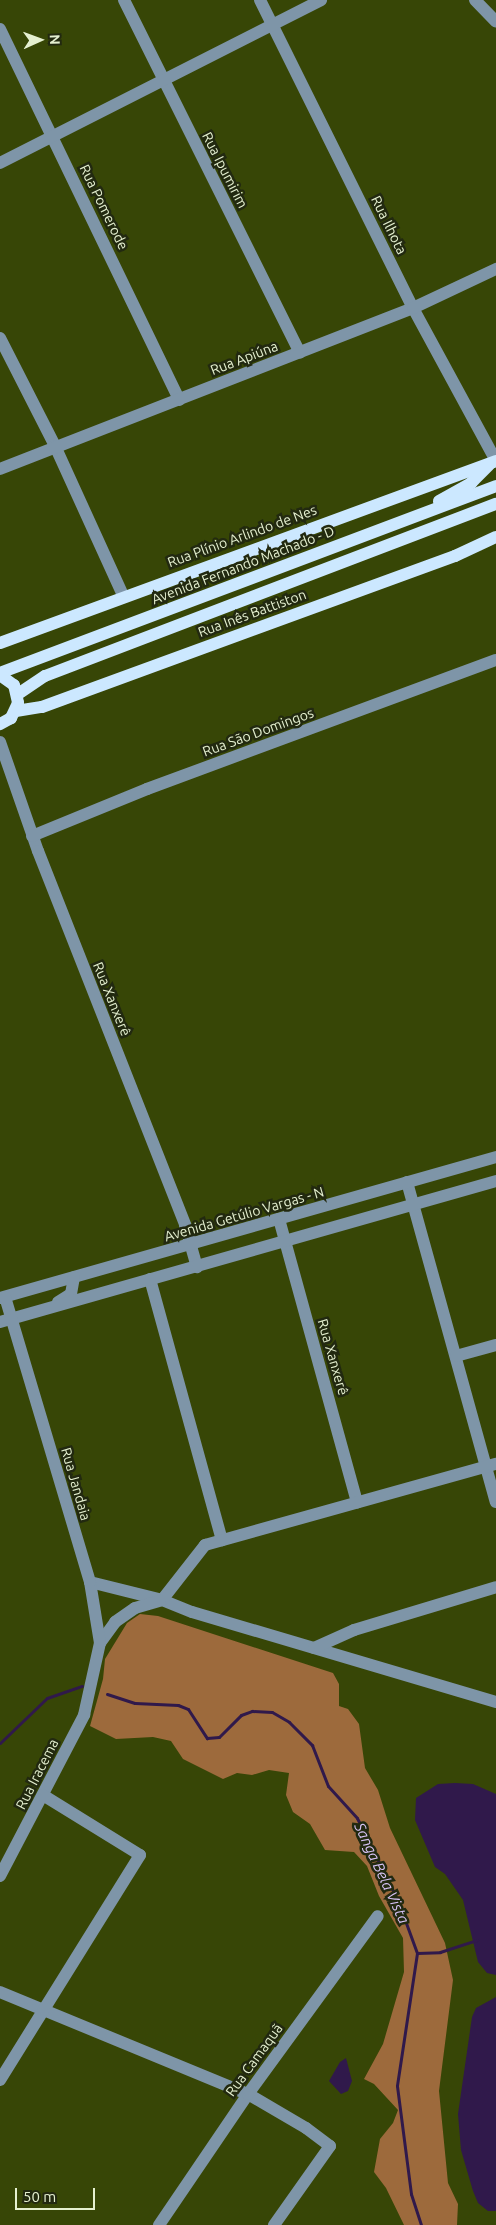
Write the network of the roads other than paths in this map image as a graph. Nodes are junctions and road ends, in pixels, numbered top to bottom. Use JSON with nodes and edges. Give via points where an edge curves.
{"nodes":[{"id":1,"x":124,"y":0,"type":"edge"},
{"id":2,"x":260,"y":0,"type":"edge"},
{"id":3,"x":321,"y":0,"type":"edge"},
{"id":4,"x":475,"y":0,"type":"edge"},
{"id":5,"x":496,"y":22,"type":"edge"},
{"id":6,"x":272,"y":24,"type":"junction"},
{"id":7,"x":0,"y":28,"type":"edge"},
{"id":8,"x":163,"y":80,"type":"junction"},
{"id":9,"x":53,"y":136,"type":"junction"},
{"id":10,"x":0,"y":163,"type":"edge"},
{"id":11,"x":496,"y":269,"type":"edge"},
{"id":12,"x":413,"y":308,"type":"junction"},
{"id":13,"x":0,"y":338,"type":"edge"},
{"id":14,"x":300,"y":353,"type":"junction"},
{"id":15,"x":179,"y":400,"type":"junction"},
{"id":16,"x":55,"y":446,"type":"junction"},
{"id":17,"x":493,"y":462,"type":"edge"},
{"id":18,"x":0,"y":469,"type":"edge"},
{"id":19,"x":496,"y":486,"type":"edge"},
{"id":20,"x":496,"y":504,"type":"edge"},
{"id":21,"x":381,"y":531,"type":"junction"},
{"id":22,"x":496,"y":531,"type":"edge"},
{"id":23,"x":490,"y":540,"type":"edge"},
{"id":24,"x":123,"y":595,"type":"junction"},
{"id":25,"x":0,"y":643,"type":"edge"},
{"id":26,"x":496,"y":660,"type":"edge"},
{"id":27,"x":0,"y":674,"type":"edge"},
{"id":28,"x":18,"y":694,"type":"junction"},
{"id":29,"x":16,"y":711,"type":"junction"},
{"id":30,"x":0,"y":724,"type":"edge"},
{"id":31,"x":0,"y":742,"type":"edge"},
{"id":32,"x":32,"y":836,"type":"junction"},
{"id":33,"x":496,"y":1157,"type":"edge"},
{"id":34,"x":496,"y":1181,"type":"edge"},
{"id":35,"x":408,"y":1182,"type":"junction"},
{"id":36,"x":414,"y":1205,"type":"junction"},
{"id":37,"x":279,"y":1219,"type":"junction"},
{"id":38,"x":285,"y":1242,"type":"junction"},
{"id":39,"x":192,"y":1244,"type":"junction"},
{"id":40,"x":198,"y":1266,"type":"junction"},
{"id":41,"x":74,"y":1277,"type":"junction"},
{"id":42,"x":150,"y":1279,"type":"junction"},
{"id":43,"x":2,"y":1297,"type":"edge"},
{"id":44,"x":43,"y":1310,"type":"junction"},
{"id":45,"x":6,"y":1321,"type":"edge"},
{"id":46,"x":496,"y":1345,"type":"edge"},
{"id":47,"x":456,"y":1356,"type":"junction"},
{"id":48,"x":491,"y":1465,"type":"edge"},
{"id":49,"x":358,"y":1502,"type":"junction"},
{"id":50,"x":496,"y":1502,"type":"edge"},
{"id":51,"x":222,"y":1540,"type":"junction"},
{"id":52,"x":90,"y":1582,"type":"junction"},
{"id":53,"x":496,"y":1587,"type":"edge"},
{"id":54,"x":162,"y":1600,"type":"junction"},
{"id":55,"x":100,"y":1643,"type":"junction"},
{"id":56,"x":314,"y":1648,"type":"junction"},
{"id":57,"x":92,"y":1683,"type":"joint"},
{"id":58,"x":496,"y":1702,"type":"edge"},
{"id":59,"x":43,"y":1795,"type":"junction"},
{"id":60,"x":0,"y":1876,"type":"edge"},
{"id":61,"x":378,"y":1916,"type":"dead end"},
{"id":62,"x":0,"y":1992,"type":"edge"},
{"id":63,"x":44,"y":2011,"type":"junction"},
{"id":64,"x":0,"y":2080,"type":"edge"},
{"id":65,"x":248,"y":2094,"type":"junction"},
{"id":66,"x":158,"y":2225,"type":"edge"},
{"id":67,"x":274,"y":2225,"type":"edge"}],
"edges":[{"from":1,"to":8,"type":"street","name":"Rua Ipumirim"},
{"from":2,"to":6,"type":"street","name":"Rua Ilhota"},
{"from":3,"to":6,"type":"street"},
{"from":4,"to":5,"type":"street"},
{"from":6,"to":8,"type":"street"},
{"from":6,"to":12,"type":"street","name":"Rua Ilhota"},
{"from":7,"to":9,"type":"street","name":"Rua Pomerode"},
{"from":8,"to":9,"type":"street"},
{"from":8,"to":14,"type":"street","name":"Rua Ipumirim"},
{"from":9,"to":10,"type":"street"},
{"from":9,"to":15,"type":"street","name":"Rua Pomerode"},
{"from":11,"to":12,"type":"street","name":"Rua Apiúna"},
{"from":12,"to":14,"type":"street","name":"Rua Apiúna"},
{"from":12,"to":17,"type":"street","name":"Rua Ilhota"},
{"from":13,"to":16,"type":"street"},
{"from":14,"to":15,"type":"street","name":"Rua Apiúna"},
{"from":15,"to":16,"type":"street","name":"Rua Apiúna"},
{"from":16,"to":18,"type":"street","name":"Rua Apiúna"},
{"from":16,"to":24,"type":"street"},
{"from":17,"to":21,"type":"main road","via":[[471,483],[431,505],[401,516]]},
{"from":17,"to":24,"type":"main road","name":"Rua Plínio Arlindo de Nes"},
{"from":19,"to":21,"type":"main road","name":"Avenida Fernando Machado - D"},
{"from":20,"to":28,"type":"main road","via":[[45,676]]},
{"from":21,"to":27,"type":"main road","name":"Avenida Fernando Machado - D"},
{"from":22,"to":23,"type":"main road","name":"Rua Inês Battiston"},
{"from":23,"to":29,"type":"main road","name":"Rua Inês Battiston","via":[[455,556],[42,707]]},
{"from":24,"to":25,"type":"main road","name":"Rua Plínio Arlindo de Nes"},
{"from":26,"to":32,"type":"street","name":"Rua São Domingos","via":[[147,789]]},
{"from":27,"to":28,"type":"main road","via":[[11,681]]},
{"from":28,"to":29,"type":"main road"},
{"from":29,"to":30,"type":"main road"},
{"from":31,"to":32,"type":"street","name":"Rua Xanxerê"},
{"from":32,"to":39,"type":"street","name":"Rua Xanxerê"},
{"from":33,"to":35,"type":"street","name":"Avenida Getúlio Vargas - N"},
{"from":34,"to":36,"type":"street"},
{"from":35,"to":36,"type":"street"},
{"from":35,"to":37,"type":"street","name":"Avenida Getúlio Vargas - N"},
{"from":36,"to":38,"type":"street"},
{"from":36,"to":47,"type":"street"},
{"from":37,"to":38,"type":"street","name":"Rua Xanxerê"},
{"from":37,"to":39,"type":"street","name":"Avenida Getúlio Vargas - N"},
{"from":38,"to":40,"type":"street"},
{"from":38,"to":49,"type":"street","name":"Rua Xanxerê"},
{"from":39,"to":40,"type":"street","name":"Rua Xanxerê"},
{"from":39,"to":41,"type":"street","name":"Avenida Getúlio Vargas - N"},
{"from":40,"to":42,"type":"street"},
{"from":41,"to":43,"type":"street","name":"Avenida Getúlio Vargas - N"},
{"from":41,"to":44,"type":"street","via":[[71,1294]]},
{"from":42,"to":44,"type":"street"},
{"from":42,"to":51,"type":"street"},
{"from":43,"to":45,"type":"street","name":"Rua Jandaia"},
{"from":44,"to":45,"type":"street"},
{"from":45,"to":52,"type":"street","name":"Rua Jandaia"},
{"from":46,"to":47,"type":"street"},
{"from":47,"to":48,"type":"street"},
{"from":48,"to":49,"type":"street"},
{"from":48,"to":50,"type":"street"},
{"from":49,"to":51,"type":"street"},
{"from":51,"to":54,"type":"street","via":[[205,1545]]},
{"from":52,"to":54,"type":"street"},
{"from":52,"to":55,"type":"street","name":"Rua Jandaia"},
{"from":53,"to":56,"type":"street","via":[[354,1630]]},
{"from":54,"to":55,"type":"street","via":[[134,1608],[115,1622]]},
{"from":54,"to":56,"type":"street"},
{"from":55,"to":57,"type":"street","name":"Rua Jandaia"},
{"from":56,"to":58,"type":"street"},
{"from":57,"to":59,"type":"street","name":"Rua Iracema","via":[[84,1715]]},
{"from":59,"to":60,"type":"street","name":"Rua Iracema"},
{"from":59,"to":63,"type":"street","via":[[140,1855]]},
{"from":61,"to":65,"type":"street","name":"Rua Camaquã"},
{"from":62,"to":63,"type":"street"},
{"from":63,"to":64,"type":"street"},
{"from":63,"to":65,"type":"street"},
{"from":65,"to":66,"type":"street","name":"Rua Camaquã"},
{"from":65,"to":67,"type":"street","via":[[330,2146]]}]}
